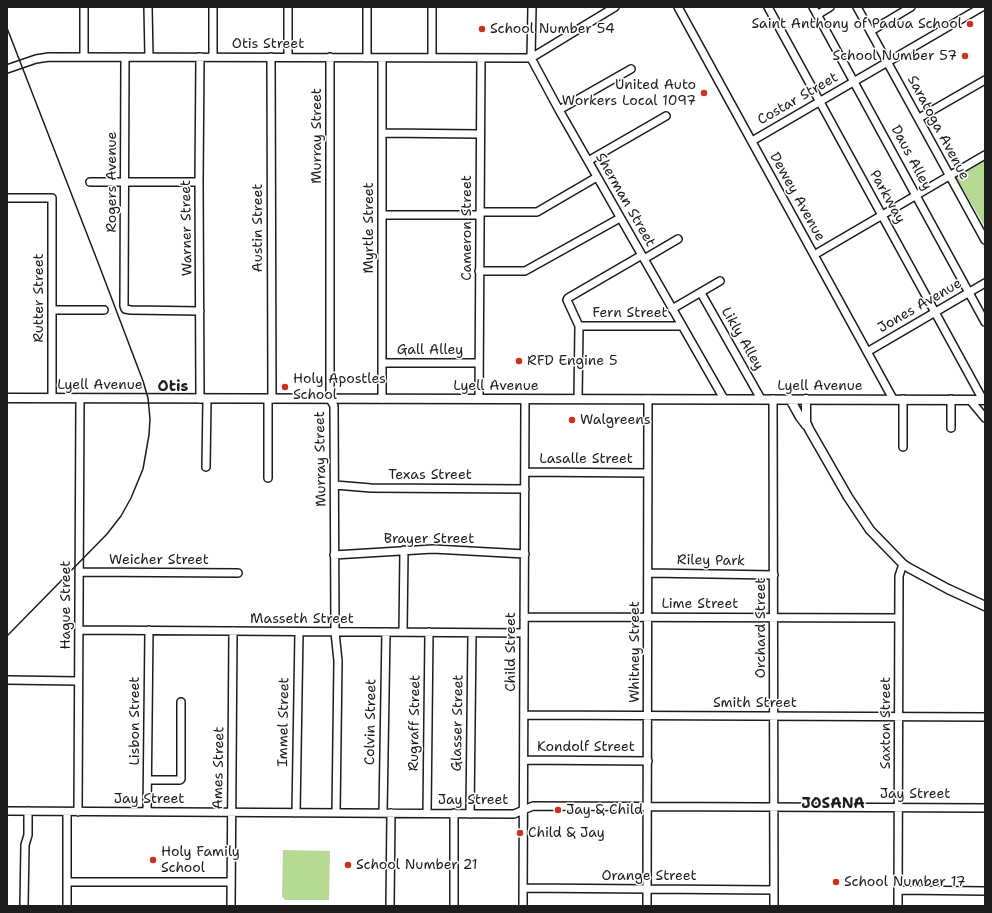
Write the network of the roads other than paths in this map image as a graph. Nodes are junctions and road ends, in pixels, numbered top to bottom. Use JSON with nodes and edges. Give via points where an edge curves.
{"nodes":[{"id":1,"x":84,"y":7,"type":"edge"},
{"id":2,"x":148,"y":7,"type":"edge"},
{"id":3,"x":213,"y":7,"type":"edge"},
{"id":4,"x":288,"y":7,"type":"edge"},
{"id":5,"x":367,"y":7,"type":"edge"},
{"id":6,"x":432,"y":7,"type":"edge"},
{"id":7,"x":532,"y":7,"type":"edge"},
{"id":8,"x":615,"y":7,"type":"edge"},
{"id":9,"x":678,"y":7,"type":"edge"},
{"id":10,"x":768,"y":7,"type":"edge"},
{"id":11,"x":813,"y":7,"type":"edge"},
{"id":12,"x":830,"y":7,"type":"edge"},
{"id":13,"x":857,"y":7,"type":"edge"},
{"id":14,"x":911,"y":7,"type":"edge"},
{"id":15,"x":982,"y":7,"type":"edge"},
{"id":16,"x":817,"y":15,"type":"junction"},
{"id":17,"x":871,"y":31,"type":"junction"},
{"id":18,"x":84,"y":57,"type":"junction"},
{"id":19,"x":124,"y":57,"type":"junction"},
{"id":20,"x":148,"y":57,"type":"junction"},
{"id":21,"x":200,"y":57,"type":"junction"},
{"id":22,"x":213,"y":57,"type":"junction"},
{"id":23,"x":271,"y":57,"type":"junction"},
{"id":24,"x":288,"y":57,"type":"junction"},
{"id":25,"x":330,"y":57,"type":"junction"},
{"id":26,"x":367,"y":58,"type":"junction"},
{"id":27,"x":382,"y":58,"type":"junction"},
{"id":28,"x":432,"y":58,"type":"junction"},
{"id":29,"x":481,"y":58,"type":"junction"},
{"id":30,"x":531,"y":58,"type":"junction"},
{"id":31,"x":888,"y":62,"type":"junction"},
{"id":32,"x":7,"y":68,"type":"edge"},
{"id":33,"x":631,"y":69,"type":"dead end"},
{"id":34,"x":985,"y":80,"type":"edge"},
{"id":35,"x":854,"y":82,"type":"junction"},
{"id":36,"x":820,"y":102,"type":"junction"},
{"id":37,"x":559,"y":110,"type":"junction"},
{"id":38,"x":666,"y":116,"type":"dead end"},
{"id":39,"x":919,"y":118,"type":"junction"},
{"id":40,"x":382,"y":133,"type":"junction"},
{"id":41,"x":480,"y":134,"type":"junction"},
{"id":42,"x":752,"y":141,"type":"junction"},
{"id":43,"x":985,"y":156,"type":"edge"},
{"id":44,"x":588,"y":161,"type":"junction"},
{"id":45,"x":950,"y":176,"type":"junction"},
{"id":46,"x":597,"y":177,"type":"junction"},
{"id":47,"x":90,"y":182,"type":"dead end"},
{"id":48,"x":125,"y":182,"type":"junction"},
{"id":49,"x":199,"y":182,"type":"junction"},
{"id":50,"x":916,"y":196,"type":"junction"},
{"id":51,"x":7,"y":198,"type":"edge"},
{"id":52,"x":480,"y":214,"type":"junction"},
{"id":53,"x":382,"y":215,"type":"junction"},
{"id":54,"x":882,"y":216,"type":"junction"},
{"id":55,"x":620,"y":218,"type":"junction"},
{"id":56,"x":678,"y":239,"type":"dead end"},
{"id":57,"x":985,"y":240,"type":"edge"},
{"id":58,"x":814,"y":256,"type":"junction"},
{"id":59,"x":643,"y":257,"type":"junction"},
{"id":60,"x":479,"y":271,"type":"junction"},
{"id":61,"x":720,"y":281,"type":"dead end"},
{"id":62,"x":985,"y":283,"type":"edge"},
{"id":63,"x":701,"y":292,"type":"junction"},
{"id":64,"x":969,"y":292,"type":"junction"},
{"id":65,"x":672,"y":309,"type":"junction"},
{"id":66,"x":52,"y":310,"type":"junction"},
{"id":67,"x":104,"y":310,"type":"dead end"},
{"id":68,"x":200,"y":311,"type":"junction"},
{"id":69,"x":935,"y":312,"type":"junction"},
{"id":70,"x":985,"y":322,"type":"edge"},
{"id":71,"x":579,"y":326,"type":"junction"},
{"id":72,"x":682,"y":326,"type":"junction"},
{"id":73,"x":867,"y":352,"type":"junction"},
{"id":74,"x":382,"y":363,"type":"junction"},
{"id":75,"x":479,"y":363,"type":"junction"},
{"id":76,"x":7,"y":398,"type":"edge"},
{"id":77,"x":52,"y":398,"type":"junction"},
{"id":78,"x":80,"y":398,"type":"junction"},
{"id":79,"x":203,"y":399,"type":"junction"},
{"id":80,"x":270,"y":399,"type":"junction"},
{"id":81,"x":330,"y":399,"type":"junction"},
{"id":82,"x":382,"y":399,"type":"junction"},
{"id":83,"x":479,"y":399,"type":"junction"},
{"id":84,"x":525,"y":399,"type":"junction"},
{"id":85,"x":578,"y":399,"type":"junction"},
{"id":86,"x":648,"y":399,"type":"junction"},
{"id":87,"x":724,"y":399,"type":"junction"},
{"id":88,"x":761,"y":399,"type":"junction"},
{"id":89,"x":774,"y":399,"type":"junction"},
{"id":90,"x":790,"y":399,"type":"junction"},
{"id":91,"x":806,"y":399,"type":"junction"},
{"id":92,"x":894,"y":399,"type":"junction"},
{"id":93,"x":903,"y":399,"type":"junction"},
{"id":94,"x":951,"y":400,"type":"junction"},
{"id":95,"x":970,"y":400,"type":"junction"},
{"id":96,"x":984,"y":400,"type":"edge"},
{"id":97,"x":985,"y":418,"type":"edge"},
{"id":98,"x":951,"y":428,"type":"dead end"},
{"id":99,"x":809,"y":429,"type":"junction"},
{"id":100,"x":903,"y":447,"type":"dead end"},
{"id":101,"x":206,"y":468,"type":"dead end"},
{"id":102,"x":525,"y":472,"type":"junction"},
{"id":103,"x":648,"y":473,"type":"junction"},
{"id":104,"x":268,"y":478,"type":"dead end"},
{"id":105,"x":335,"y":485,"type":"junction"},
{"id":106,"x":525,"y":489,"type":"junction"},
{"id":107,"x":404,"y":550,"type":"junction"},
{"id":108,"x":524,"y":554,"type":"junction"},
{"id":109,"x":334,"y":555,"type":"junction"},
{"id":110,"x":903,"y":564,"type":"junction"},
{"id":111,"x":79,"y":572,"type":"junction"},
{"id":112,"x":238,"y":573,"type":"dead end"},
{"id":113,"x":648,"y":573,"type":"junction"},
{"id":114,"x":774,"y":575,"type":"junction"},
{"id":115,"x":985,"y":606,"type":"edge"},
{"id":116,"x":524,"y":617,"type":"junction"},
{"id":117,"x":648,"y":617,"type":"junction"},
{"id":118,"x":774,"y":618,"type":"junction"},
{"id":119,"x":899,"y":618,"type":"junction"},
{"id":120,"x":79,"y":630,"type":"junction"},
{"id":121,"x":149,"y":630,"type":"junction"},
{"id":122,"x":233,"y":631,"type":"junction"},
{"id":123,"x":299,"y":632,"type":"junction"},
{"id":124,"x":335,"y":632,"type":"junction"},
{"id":125,"x":386,"y":632,"type":"junction"},
{"id":126,"x":403,"y":632,"type":"junction"},
{"id":127,"x":429,"y":632,"type":"junction"},
{"id":128,"x":472,"y":633,"type":"junction"},
{"id":129,"x":524,"y":633,"type":"junction"},
{"id":130,"x":7,"y":680,"type":"edge"},
{"id":131,"x":78,"y":681,"type":"junction"},
{"id":132,"x":181,"y":702,"type":"dead end"},
{"id":133,"x":524,"y":715,"type":"junction"},
{"id":134,"x":648,"y":715,"type":"junction"},
{"id":135,"x":774,"y":716,"type":"junction"},
{"id":136,"x":899,"y":716,"type":"junction"},
{"id":137,"x":985,"y":717,"type":"edge"},
{"id":138,"x":524,"y":760,"type":"junction"},
{"id":139,"x":648,"y":761,"type":"junction"},
{"id":140,"x":148,"y":780,"type":"junction"},
{"id":141,"x":647,"y":806,"type":"junction"},
{"id":142,"x":774,"y":807,"type":"junction"},
{"id":143,"x":899,"y":807,"type":"junction"},
{"id":144,"x":985,"y":808,"type":"edge"},
{"id":145,"x":524,"y":810,"type":"junction"},
{"id":146,"x":7,"y":811,"type":"edge"},
{"id":147,"x":28,"y":811,"type":"junction"},
{"id":148,"x":67,"y":812,"type":"junction"},
{"id":149,"x":78,"y":812,"type":"junction"},
{"id":150,"x":147,"y":812,"type":"junction"},
{"id":151,"x":231,"y":812,"type":"junction"},
{"id":152,"x":296,"y":813,"type":"junction"},
{"id":153,"x":336,"y":813,"type":"junction"},
{"id":154,"x":383,"y":813,"type":"junction"},
{"id":155,"x":391,"y":813,"type":"junction"},
{"id":156,"x":427,"y":813,"type":"junction"},
{"id":157,"x":454,"y":813,"type":"junction"},
{"id":158,"x":470,"y":814,"type":"junction"},
{"id":159,"x":67,"y":882,"type":"junction"},
{"id":160,"x":231,"y":882,"type":"junction"},
{"id":161,"x":523,"y":888,"type":"junction"},
{"id":162,"x":647,"y":889,"type":"junction"},
{"id":163,"x":774,"y":890,"type":"junction"},
{"id":164,"x":898,"y":890,"type":"junction"},
{"id":165,"x":985,"y":891,"type":"edge"},
{"id":166,"x":24,"y":906,"type":"edge"},
{"id":167,"x":67,"y":906,"type":"edge"},
{"id":168,"x":231,"y":906,"type":"edge"},
{"id":169,"x":390,"y":906,"type":"edge"},
{"id":170,"x":454,"y":906,"type":"edge"},
{"id":171,"x":523,"y":906,"type":"edge"},
{"id":172,"x":647,"y":906,"type":"edge"},
{"id":173,"x":774,"y":906,"type":"edge"},
{"id":174,"x":898,"y":906,"type":"edge"}],
"edges":[{"from":1,"to":18,"type":"street"},
{"from":2,"to":20,"type":"street"},
{"from":3,"to":22,"type":"street"},
{"from":4,"to":24,"type":"street"},
{"from":5,"to":26,"type":"street"},
{"from":6,"to":28,"type":"street"},
{"from":7,"to":30,"type":"street","name":"Sherman Street"},
{"from":8,"to":30,"type":"street"},
{"from":9,"to":42,"type":"street","name":"Dewey Avenue"},
{"from":10,"to":36,"type":"street","name":"Parkway"},
{"from":11,"to":16,"type":"street","name":"Daus Alley"},
{"from":12,"to":16,"type":"street"},
{"from":13,"to":17,"type":"street","name":"Saratoga Avenue"},
{"from":14,"to":17,"type":"street"},
{"from":15,"to":31,"type":"street","name":"Costar Street"},
{"from":16,"to":35,"type":"street","name":"Daus Alley"},
{"from":17,"to":31,"type":"street","name":"Saratoga Avenue"},
{"from":18,"to":19,"type":"street","name":"Otis Street"},
{"from":18,"to":32,"type":"street","name":"Otis Street","via":[[44,57]]},
{"from":19,"to":20,"type":"street","name":"Otis Street"},
{"from":19,"to":48,"type":"street","name":"Rogers Avenue"},
{"from":20,"to":21,"type":"street","name":"Otis Street"},
{"from":21,"to":22,"type":"street","name":"Otis Street"},
{"from":21,"to":49,"type":"street","name":"Warner Street"},
{"from":22,"to":23,"type":"street","name":"Otis Street"},
{"from":23,"to":24,"type":"street","name":"Otis Street"},
{"from":23,"to":80,"type":"street","name":"Austin Street"},
{"from":24,"to":25,"type":"street","name":"Otis Street"},
{"from":25,"to":26,"type":"street","name":"Otis Street"},
{"from":25,"to":81,"type":"street","name":"Murray Street"},
{"from":26,"to":27,"type":"street","name":"Otis Street"},
{"from":27,"to":28,"type":"street","name":"Otis Street"},
{"from":27,"to":40,"type":"street","name":"Myrtle Street"},
{"from":28,"to":29,"type":"street","name":"Otis Street"},
{"from":29,"to":30,"type":"street","name":"Otis Street"},
{"from":29,"to":41,"type":"street","name":"Cameron Street"},
{"from":30,"to":37,"type":"street","name":"Sherman Street"},
{"from":31,"to":35,"type":"street","name":"Costar Street"},
{"from":31,"to":39,"type":"street","name":"Saratoga Avenue"},
{"from":33,"to":37,"type":"street"},
{"from":34,"to":39,"type":"street"},
{"from":35,"to":36,"type":"street","name":"Costar Street"},
{"from":35,"to":50,"type":"street","name":"Daus Alley"},
{"from":36,"to":42,"type":"street","name":"Costar Street"},
{"from":36,"to":54,"type":"street","name":"Parkway"},
{"from":37,"to":44,"type":"street","name":"Sherman Street"},
{"from":38,"to":44,"type":"street"},
{"from":39,"to":45,"type":"street","name":"Saratoga Avenue"},
{"from":40,"to":41,"type":"street"},
{"from":40,"to":53,"type":"street","name":"Myrtle Street"},
{"from":41,"to":52,"type":"street","name":"Cameron Street"},
{"from":42,"to":58,"type":"street","name":"Dewey Avenue"},
{"from":43,"to":45,"type":"street"},
{"from":44,"to":46,"type":"street","name":"Sherman Street"},
{"from":45,"to":50,"type":"street"},
{"from":45,"to":57,"type":"street","name":"Saratoga Avenue"},
{"from":46,"to":52,"type":"street","via":[[537,212]]},
{"from":46,"to":55,"type":"street","name":"Sherman Street"},
{"from":47,"to":48,"type":"street"},
{"from":48,"to":49,"type":"street"},
{"from":48,"to":68,"type":"street","name":"Rogers Avenue","via":[[124,307],[128,310]]},
{"from":49,"to":68,"type":"street","name":"Warner Street"},
{"from":50,"to":54,"type":"street"},
{"from":50,"to":64,"type":"street","name":"Daus Alley"},
{"from":51,"to":66,"type":"street","name":"Rutter Street","via":[[52,198]]},
{"from":52,"to":53,"type":"street"},
{"from":52,"to":60,"type":"street","name":"Cameron Street"},
{"from":53,"to":74,"type":"street","name":"Myrtle Street"},
{"from":54,"to":58,"type":"street"},
{"from":54,"to":69,"type":"street","name":"Parkway"},
{"from":55,"to":59,"type":"street","name":"Sherman Street"},
{"from":55,"to":60,"type":"street","via":[[529,269],[521,272]]},
{"from":56,"to":59,"type":"street"},
{"from":58,"to":73,"type":"street","name":"Dewey Avenue"},
{"from":59,"to":65,"type":"street","name":"Sherman Street"},
{"from":59,"to":71,"type":"street","via":[[568,298],[567,303]]},
{"from":60,"to":75,"type":"street","name":"Cameron Street"},
{"from":61,"to":63,"type":"street"},
{"from":62,"to":64,"type":"street","name":"Jones Avenue"},
{"from":63,"to":65,"type":"street"},
{"from":63,"to":88,"type":"street","name":"Likly Alley"},
{"from":64,"to":69,"type":"street","name":"Jones Avenue"},
{"from":64,"to":70,"type":"street","name":"Daus Alley"},
{"from":65,"to":72,"type":"street","name":"Sherman Street"},
{"from":66,"to":67,"type":"street"},
{"from":66,"to":77,"type":"street","name":"Rutter Street"},
{"from":68,"to":79,"type":"street","name":"Warner Street"},
{"from":69,"to":73,"type":"street","name":"Jones Avenue"},
{"from":69,"to":96,"type":"street","name":"Parkway"},
{"from":71,"to":72,"type":"street","name":"Fern Street"},
{"from":71,"to":85,"type":"street"},
{"from":72,"to":87,"type":"street","name":"Sherman Street"},
{"from":73,"to":92,"type":"street","name":"Dewey Avenue"},
{"from":74,"to":75,"type":"street","name":"Gall Alley"},
{"from":74,"to":82,"type":"street","name":"Myrtle Street"},
{"from":75,"to":83,"type":"street","name":"Cameron Street"},
{"from":76,"to":77,"type":"main road","name":"Lyell Avenue"},
{"from":77,"to":78,"type":"main road","name":"Lyell Avenue"},
{"from":78,"to":79,"type":"main road","name":"Lyell Avenue"},
{"from":78,"to":111,"type":"street","name":"Hague Street"},
{"from":79,"to":80,"type":"main road","name":"Lyell Avenue"},
{"from":79,"to":101,"type":"street","name":"Warner Street"},
{"from":80,"to":81,"type":"main road","name":"Lyell Avenue"},
{"from":80,"to":104,"type":"street","name":"Austin Street"},
{"from":81,"to":82,"type":"main road","name":"Lyell Avenue"},
{"from":81,"to":105,"type":"street","name":"Murray Street","via":[[334,406]]},
{"from":82,"to":83,"type":"main road","name":"Lyell Avenue"},
{"from":83,"to":84,"type":"main road","name":"Lyell Avenue"},
{"from":84,"to":85,"type":"main road","name":"Lyell Avenue"},
{"from":84,"to":102,"type":"street","name":"Child Street"},
{"from":85,"to":86,"type":"main road","name":"Lyell Avenue"},
{"from":86,"to":87,"type":"main road","name":"Lyell Avenue"},
{"from":86,"to":103,"type":"street","name":"Whitney Street"},
{"from":87,"to":88,"type":"main road","name":"Lyell Avenue"},
{"from":88,"to":89,"type":"main road","name":"Lyell Avenue"},
{"from":89,"to":90,"type":"main road","name":"Lyell Avenue"},
{"from":89,"to":114,"type":"street","name":"Orchard Street"},
{"from":90,"to":91,"type":"main road","name":"Lyell Avenue"},
{"from":90,"to":99,"type":"main road"},
{"from":91,"to":92,"type":"main road","name":"Lyell Avenue"},
{"from":91,"to":99,"type":"main road"},
{"from":92,"to":93,"type":"main road","name":"Lyell Avenue"},
{"from":93,"to":94,"type":"main road","name":"Lyell Avenue"},
{"from":93,"to":100,"type":"street"},
{"from":94,"to":95,"type":"main road","name":"Lyell Avenue"},
{"from":94,"to":98,"type":"street"},
{"from":95,"to":96,"type":"main road","name":"Lyell Avenue"},
{"from":95,"to":97,"type":"street"},
{"from":99,"to":110,"type":"main road","via":[[861,517]]},
{"from":102,"to":103,"type":"street","name":"Lasalle Street"},
{"from":102,"to":106,"type":"street","name":"Child Street"},
{"from":103,"to":113,"type":"street","name":"Whitney Street"},
{"from":105,"to":106,"type":"street","name":"Texas Street","via":[[371,488]]},
{"from":105,"to":109,"type":"street","name":"Murray Street"},
{"from":106,"to":108,"type":"street","name":"Child Street"},
{"from":107,"to":108,"type":"street","name":"Brayer Street"},
{"from":107,"to":109,"type":"street","name":"Brayer Street"},
{"from":107,"to":126,"type":"street"},
{"from":108,"to":116,"type":"street","name":"Child Street"},
{"from":109,"to":124,"type":"street","name":"Murray Street"},
{"from":110,"to":115,"type":"main road"},
{"from":110,"to":119,"type":"street","name":"Saxton Street","via":[[899,576]]},
{"from":111,"to":112,"type":"street","name":"Weicher Street"},
{"from":111,"to":120,"type":"street","name":"Hague Street"},
{"from":113,"to":114,"type":"street","name":"Riley Park"},
{"from":113,"to":117,"type":"street","name":"Whitney Street"},
{"from":114,"to":118,"type":"street","name":"Orchard Street"},
{"from":116,"to":117,"type":"street","name":"Lime Street"},
{"from":116,"to":129,"type":"street","name":"Child Street"},
{"from":117,"to":118,"type":"street","name":"Lime Street"},
{"from":117,"to":134,"type":"street","name":"Whitney Street"},
{"from":118,"to":119,"type":"street","name":"Lime Street"},
{"from":118,"to":135,"type":"street","name":"Orchard Street"},
{"from":119,"to":136,"type":"street","name":"Saxton Street"},
{"from":120,"to":121,"type":"street","name":"Masseth Street"},
{"from":120,"to":131,"type":"street","name":"Hague Street"},
{"from":121,"to":122,"type":"street","name":"Masseth Street"},
{"from":121,"to":140,"type":"street","name":"Lisbon Street"},
{"from":122,"to":123,"type":"street","name":"Masseth Street"},
{"from":122,"to":151,"type":"street","name":"Ames Street"},
{"from":123,"to":124,"type":"street","name":"Masseth Street"},
{"from":123,"to":152,"type":"street","name":"Immel Street"},
{"from":124,"to":125,"type":"street","name":"Masseth Street"},
{"from":124,"to":153,"type":"street","name":"Murray Street","via":[[338,661]]},
{"from":125,"to":126,"type":"street","name":"Masseth Street"},
{"from":125,"to":154,"type":"street","name":"Colvin Street"},
{"from":126,"to":127,"type":"street","name":"Masseth Street"},
{"from":127,"to":128,"type":"street","name":"Masseth Street"},
{"from":127,"to":156,"type":"street","name":"Rugraff Street"},
{"from":128,"to":129,"type":"street","name":"Masseth Street"},
{"from":128,"to":158,"type":"street","name":"Glasser Street"},
{"from":129,"to":133,"type":"street","name":"Child Street"},
{"from":130,"to":131,"type":"street"},
{"from":131,"to":149,"type":"street","name":"Hague Street"},
{"from":132,"to":140,"type":"street","via":[[181,779]]},
{"from":133,"to":134,"type":"street","name":"Smith Street"},
{"from":133,"to":138,"type":"street","name":"Child Street"},
{"from":134,"to":135,"type":"street","name":"Smith Street"},
{"from":134,"to":139,"type":"street","name":"Whitney Street"},
{"from":135,"to":136,"type":"street","name":"Smith Street"},
{"from":135,"to":142,"type":"street","name":"Orchard Street"},
{"from":136,"to":137,"type":"street","name":"Smith Street"},
{"from":136,"to":143,"type":"street","name":"Saxton Street"},
{"from":138,"to":139,"type":"street","name":"Kondolf Street"},
{"from":138,"to":145,"type":"street","name":"Child Street"},
{"from":139,"to":141,"type":"street","name":"Whitney Street"},
{"from":140,"to":150,"type":"street","name":"Lisbon Street"},
{"from":141,"to":142,"type":"street","name":"Jay Street"},
{"from":141,"to":145,"type":"street","name":"Jay Street","via":[[533,806]]},
{"from":141,"to":162,"type":"street","name":"Whitney Street"},
{"from":142,"to":143,"type":"street","name":"Jay Street"},
{"from":142,"to":163,"type":"street","name":"Orchard Street"},
{"from":143,"to":144,"type":"street","name":"Jay Street"},
{"from":143,"to":164,"type":"street","name":"Saxton Street"},
{"from":145,"to":158,"type":"street","name":"Jay Street","via":[[514,814]]},
{"from":145,"to":161,"type":"street","name":"Child Street"},
{"from":146,"to":147,"type":"street","name":"Jay Street"},
{"from":147,"to":148,"type":"street","name":"Jay Street"},
{"from":147,"to":166,"type":"street"},
{"from":148,"to":149,"type":"street","name":"Jay Street"},
{"from":148,"to":159,"type":"street"},
{"from":149,"to":150,"type":"street","name":"Jay Street"},
{"from":150,"to":151,"type":"street","name":"Jay Street"},
{"from":151,"to":152,"type":"street","name":"Jay Street"},
{"from":151,"to":160,"type":"street","name":"Ames Street"},
{"from":152,"to":153,"type":"street","name":"Jay Street"},
{"from":153,"to":154,"type":"street","name":"Jay Street"},
{"from":154,"to":155,"type":"street","name":"Jay Street"},
{"from":155,"to":156,"type":"street","name":"Jay Street"},
{"from":155,"to":169,"type":"street"},
{"from":156,"to":157,"type":"street","name":"Jay Street"},
{"from":157,"to":158,"type":"street","name":"Jay Street"},
{"from":157,"to":170,"type":"street"},
{"from":159,"to":160,"type":"street"},
{"from":159,"to":167,"type":"street"},
{"from":160,"to":168,"type":"street","name":"Ames Street"},
{"from":161,"to":162,"type":"street","name":"Orange Street"},
{"from":161,"to":171,"type":"street","name":"Child Street"},
{"from":162,"to":163,"type":"street","name":"Orange Street"},
{"from":162,"to":172,"type":"street","name":"Whitney Street"},
{"from":163,"to":173,"type":"street","name":"Orchard Street"},
{"from":164,"to":165,"type":"street"},
{"from":164,"to":174,"type":"street","name":"Saxton Street"}]}
